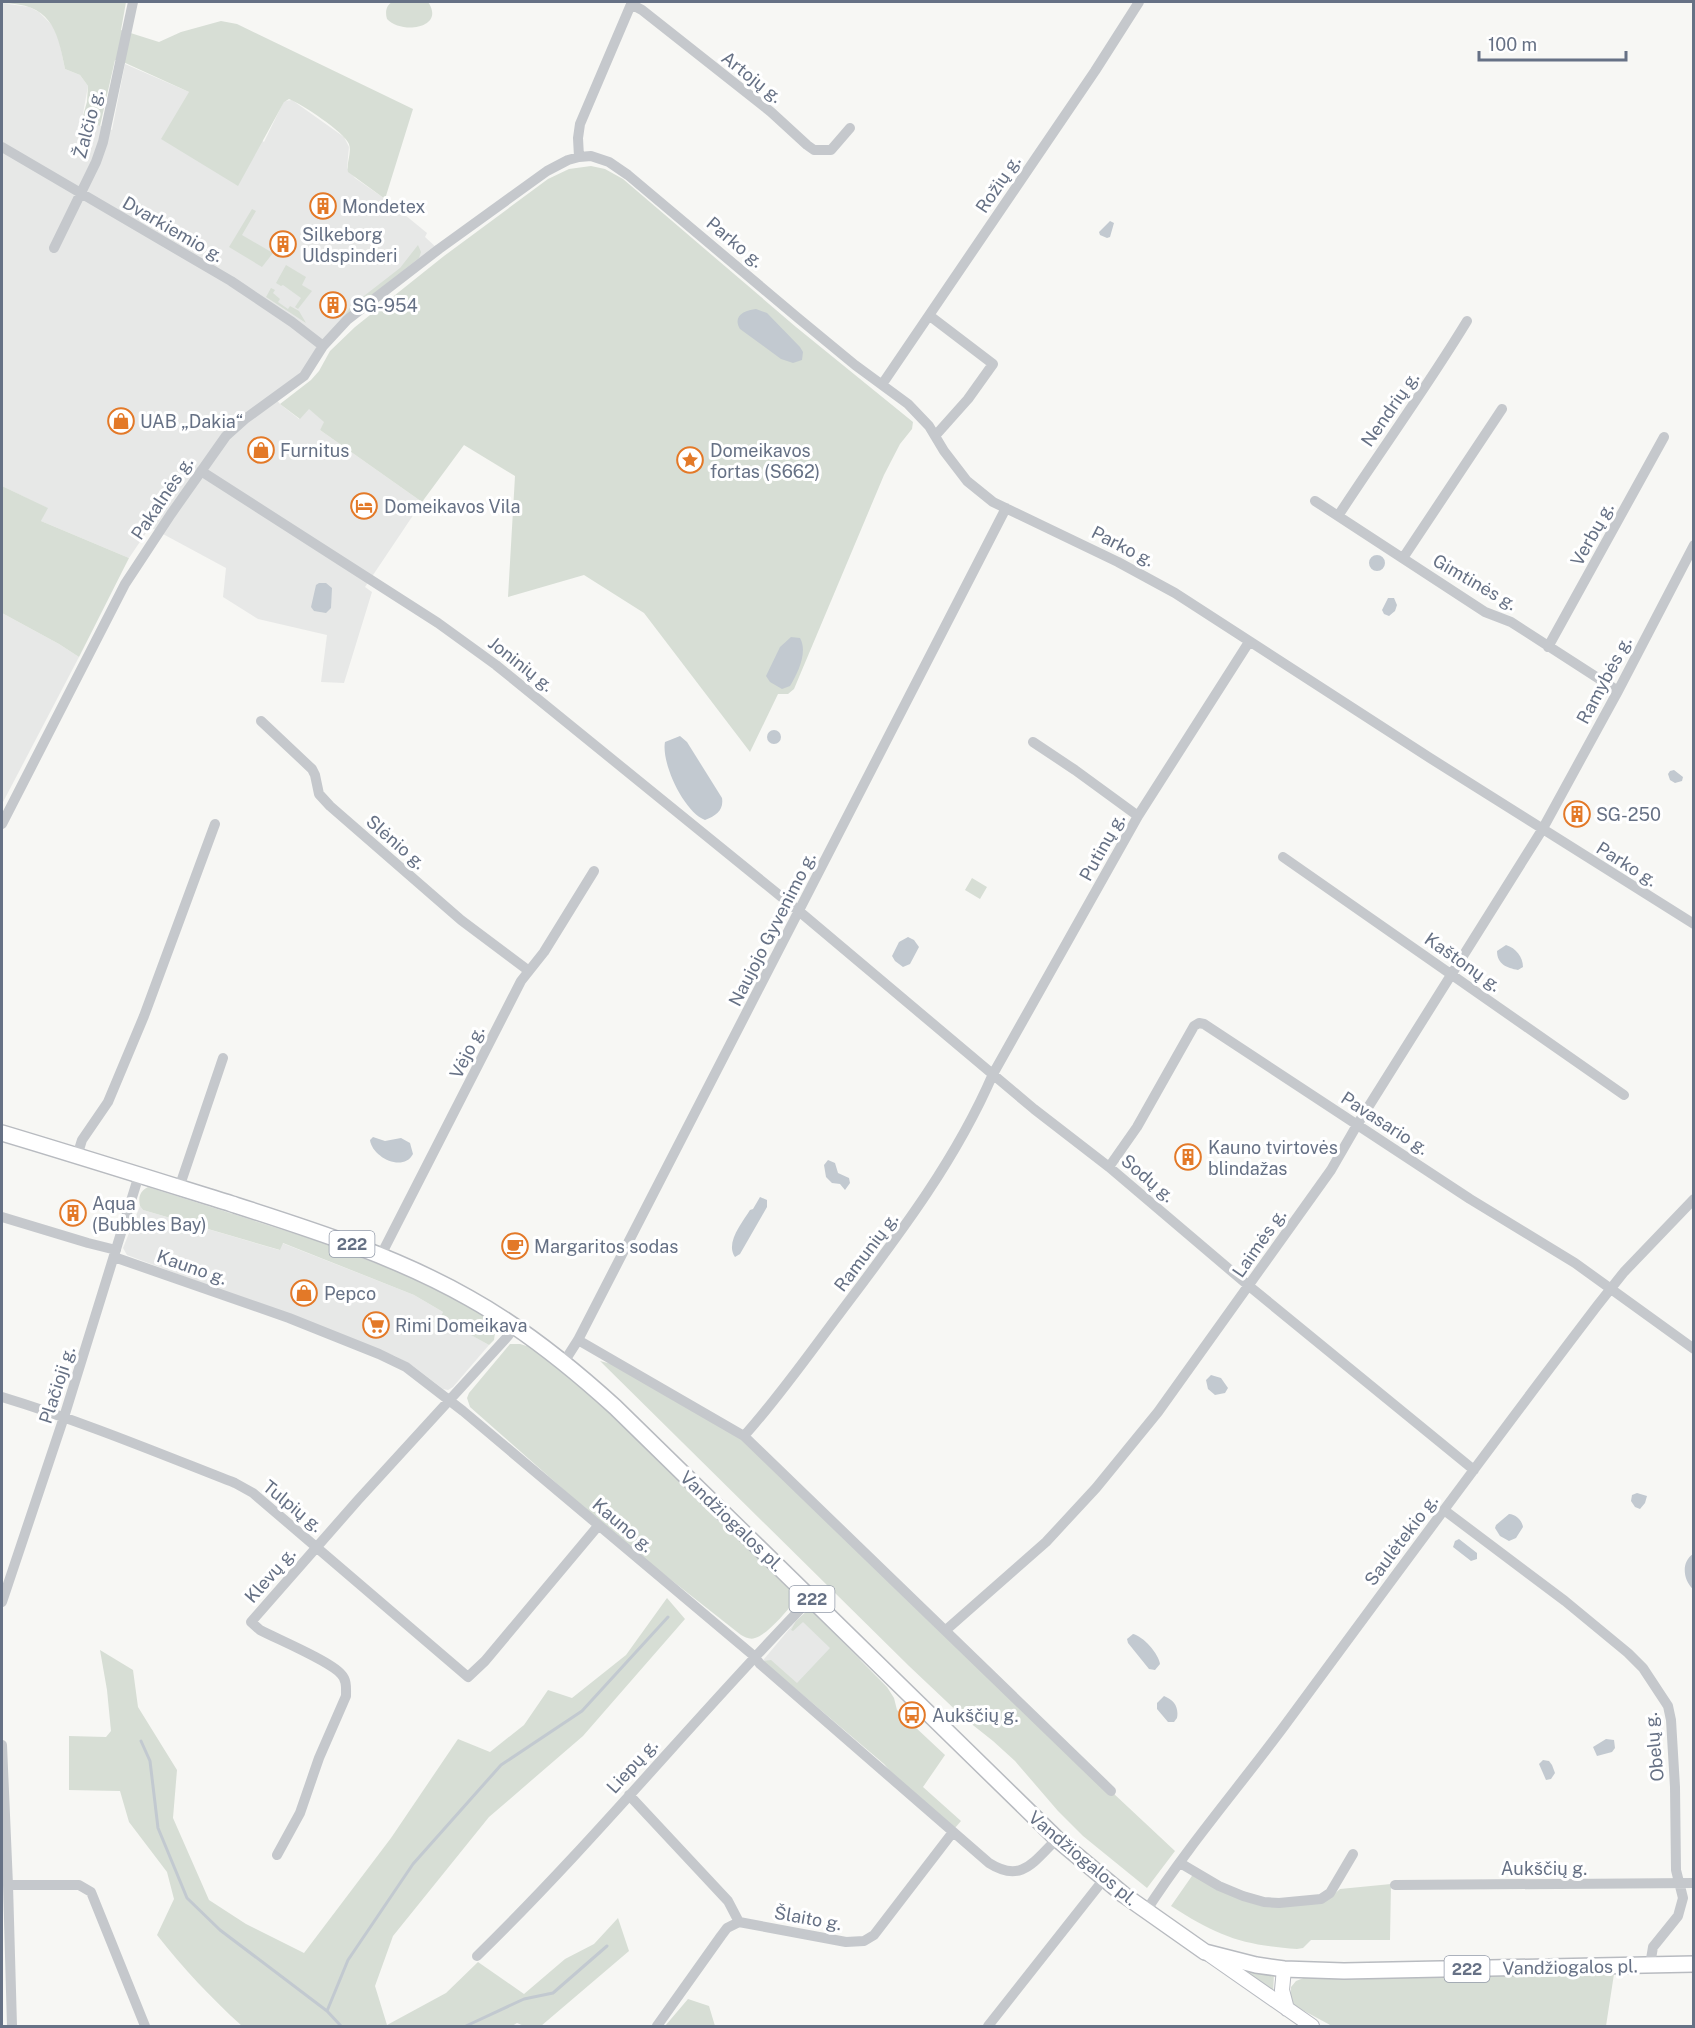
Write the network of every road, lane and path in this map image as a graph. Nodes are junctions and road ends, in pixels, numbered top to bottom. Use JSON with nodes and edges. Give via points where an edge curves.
{"nodes":[{"id":1,"x":133,"y":2,"type":"edge"},
{"id":2,"x":1139,"y":2,"type":"edge"},
{"id":3,"x":631,"y":3,"type":"edge"},
{"id":4,"x":850,"y":128,"type":"dead end"},
{"id":5,"x":2,"y":147,"type":"edge"},
{"id":6,"x":579,"y":157,"type":"junction"},
{"id":7,"x":80,"y":194,"type":"junction"},
{"id":8,"x":54,"y":248,"type":"dead end"},
{"id":9,"x":930,"y":316,"type":"junction"},
{"id":10,"x":1467,"y":321,"type":"dead end"},
{"id":11,"x":323,"y":346,"type":"junction"},
{"id":12,"x":883,"y":383,"type":"junction"},
{"id":13,"x":1502,"y":409,"type":"dead end"},
{"id":14,"x":935,"y":436,"type":"junction"},
{"id":15,"x":1664,"y":437,"type":"dead end"},
{"id":16,"x":201,"y":471,"type":"junction"},
{"id":17,"x":1315,"y":501,"type":"dead end"},
{"id":18,"x":1006,"y":508,"type":"junction"},
{"id":19,"x":1338,"y":516,"type":"junction"},
{"id":20,"x":1694,"y":545,"type":"edge"},
{"id":21,"x":1402,"y":558,"type":"junction"},
{"id":22,"x":1249,"y":642,"type":"junction"},
{"id":23,"x":1548,"y":647,"type":"junction"},
{"id":24,"x":1618,"y":691,"type":"junction"},
{"id":25,"x":261,"y":721,"type":"dead end"},
{"id":26,"x":1033,"y":742,"type":"dead end"},
{"id":27,"x":1138,"y":816,"type":"junction"},
{"id":28,"x":2,"y":824,"type":"edge"},
{"id":29,"x":216,"y":824,"type":"dead end"},
{"id":30,"x":1542,"y":830,"type":"junction"},
{"id":31,"x":1283,"y":857,"type":"dead end"},
{"id":32,"x":594,"y":871,"type":"dead end"},
{"id":33,"x":800,"y":912,"type":"junction"},
{"id":34,"x":1694,"y":924,"type":"edge"},
{"id":35,"x":529,"y":971,"type":"junction"},
{"id":36,"x":1452,"y":975,"type":"junction"},
{"id":37,"x":223,"y":1058,"type":"dead end"},
{"id":38,"x":993,"y":1074,"type":"junction"},
{"id":39,"x":1624,"y":1095,"type":"dead end"},
{"id":40,"x":1357,"y":1125,"type":"junction"},
{"id":41,"x":2,"y":1133,"type":"edge"},
{"id":42,"x":77,"y":1156,"type":"junction"},
{"id":43,"x":1109,"y":1167,"type":"junction"},
{"id":44,"x":139,"y":1175,"type":"junction"},
{"id":45,"x":179,"y":1188,"type":"junction"},
{"id":46,"x":1694,"y":1199,"type":"edge"},
{"id":47,"x":2,"y":1217,"type":"edge"},
{"id":48,"x":115,"y":1253,"type":"junction"},
{"id":49,"x":381,"y":1255,"type":"junction"},
{"id":50,"x":1249,"y":1286,"type":"junction"},
{"id":51,"x":1612,"y":1288,"type":"junction"},
{"id":52,"x":515,"y":1326,"type":"junction"},
{"id":53,"x":578,"y":1340,"type":"junction"},
{"id":54,"x":1694,"y":1349,"type":"edge"},
{"id":55,"x":564,"y":1362,"type":"junction"},
{"id":56,"x":2,"y":1397,"type":"edge"},
{"id":57,"x":450,"y":1400,"type":"junction"},
{"id":58,"x":64,"y":1417,"type":"junction"},
{"id":59,"x":744,"y":1436,"type":"junction"},
{"id":60,"x":1474,"y":1470,"type":"junction"},
{"id":61,"x":1443,"y":1510,"type":"junction"},
{"id":62,"x":598,"y":1526,"type":"junction"},
{"id":63,"x":316,"y":1547,"type":"junction"},
{"id":64,"x":6,"y":1574,"type":"edge"},
{"id":65,"x":811,"y":1598,"type":"junction"},
{"id":66,"x":2,"y":1602,"type":"edge"},
{"id":67,"x":946,"y":1630,"type":"junction"},
{"id":68,"x":754,"y":1656,"type":"junction"},
{"id":69,"x":2,"y":1745,"type":"edge"},
{"id":70,"x":1111,"y":1791,"type":"dead end"},
{"id":71,"x":629,"y":1795,"type":"junction"},
{"id":72,"x":953,"y":1832,"type":"junction"},
{"id":73,"x":1057,"y":1839,"type":"junction"},
{"id":74,"x":1353,"y":1854,"type":"dead end"},
{"id":75,"x":277,"y":1855,"type":"dead end"},
{"id":76,"x":1180,"y":1863,"type":"junction"},
{"id":77,"x":1104,"y":1879,"type":"junction"},
{"id":78,"x":1694,"y":1882,"type":"edge"},
{"id":79,"x":1678,"y":1883,"type":"junction"},
{"id":80,"x":8,"y":1885,"type":"junction"},
{"id":81,"x":1395,"y":1885,"type":"dead end"},
{"id":82,"x":1146,"y":1911,"type":"junction"},
{"id":83,"x":739,"y":1922,"type":"junction"},
{"id":84,"x":1205,"y":1952,"type":"junction"},
{"id":85,"x":477,"y":1956,"type":"dead end"},
{"id":86,"x":1694,"y":1964,"type":"edge"},
{"id":87,"x":1650,"y":1965,"type":"junction"},
{"id":88,"x":1284,"y":1969,"type":"junction"},
{"id":89,"x":1287,"y":2009,"type":"junction"},
{"id":90,"x":12,"y":2026,"type":"edge"},
{"id":91,"x":145,"y":2026,"type":"edge"},
{"id":92,"x":657,"y":2026,"type":"edge"},
{"id":93,"x":988,"y":2026,"type":"edge"},
{"id":94,"x":1312,"y":2026,"type":"edge"}],
"edges":[{"from":1,"to":7,"type":"street","name":"Žalčio g.","via":[[103,142]]},
{"from":2,"to":9,"type":"street","name":"Rožių g."},
{"from":3,"to":4,"type":"street","name":"Artojų g.","via":[[811,148],[831,150]]},
{"from":3,"to":6,"type":"street","via":[[580,124]]},
{"from":5,"to":7,"type":"street","name":"Dvarkiemio g."},
{"from":6,"to":11,"type":"street","name":"Pakalnės g.","via":[[547,171],[438,249],[347,320]]},
{"from":6,"to":12,"type":"street","name":"Parko g.","via":[[602,159],[628,175],[855,365]]},
{"from":7,"to":8,"type":"street","name":"Žalčio g."},
{"from":7,"to":11,"type":"street","name":"Dvarkiemio g.","via":[[231,281]]},
{"from":9,"to":12,"type":"street","name":"Rožių g."},
{"from":9,"to":14,"type":"street","via":[[993,364]]},
{"from":10,"to":19,"type":"street","name":"Nendrių g."},
{"from":11,"to":16,"type":"street","name":"Pakalnės g.","via":[[304,376],[236,427]]},
{"from":12,"to":14,"type":"street","name":"Parko g.","via":[[920,416]]},
{"from":13,"to":21,"type":"street"},
{"from":14,"to":18,"type":"street","name":"Parko g.","via":[[967,481]]},
{"from":15,"to":23,"type":"street","name":"Verbų g."},
{"from":16,"to":28,"type":"street","name":"Pakalnės g.","via":[[125,584]]},
{"from":16,"to":33,"type":"street","name":"Joninių g.","via":[[487,657]]},
{"from":17,"to":19,"type":"street","name":"Gimtinės g."},
{"from":18,"to":22,"type":"street","name":"Parko g.","via":[[1140,573]]},
{"from":18,"to":33,"type":"street","name":"Naujojo Gyvenimo g."},
{"from":19,"to":21,"type":"street","name":"Gimtinės g."},
{"from":20,"to":24,"type":"street","name":"Ramybės g."},
{"from":21,"to":23,"type":"street","name":"Gimtinės g."},
{"from":22,"to":27,"type":"street","name":"Putinų g."},
{"from":22,"to":30,"type":"street","name":"Parko g."},
{"from":23,"to":24,"type":"street","name":"Gimtinės g."},
{"from":24,"to":30,"type":"street","name":"Ramybės g."},
{"from":25,"to":35,"type":"street","name":"Slėnio g.","via":[[312,769],[319,794],[330,806],[461,920]]},
{"from":26,"to":27,"type":"street"},
{"from":27,"to":38,"type":"street","name":"Putinų g."},
{"from":29,"to":42,"type":"street","via":[[108,1102],[82,1140]]},
{"from":30,"to":34,"type":"street","name":"Parko g."},
{"from":30,"to":36,"type":"street","name":"Laimės g."},
{"from":31,"to":36,"type":"street","name":"Kaštonų g."},
{"from":32,"to":35,"type":"street","name":"Vėjo g."},
{"from":33,"to":38,"type":"street","name":"Sodų g."},
{"from":33,"to":53,"type":"street","name":"Naujojo Gyvenimo g."},
{"from":35,"to":49,"type":"street","name":"Vėjo g."},
{"from":36,"to":39,"type":"street","name":"Kaštonų g."},
{"from":36,"to":40,"type":"street","name":"Laimės g."},
{"from":37,"to":45,"type":"street"},
{"from":38,"to":43,"type":"street","name":"Sodų g."},
{"from":38,"to":59,"type":"street","name":"Ramunių g.","via":[[969,1124],[920,1206],[790,1382]]},
{"from":40,"to":43,"type":"street","name":"Pavasario g.","via":[[1198,1023]]},
{"from":40,"to":50,"type":"street","name":"Laimės g.","via":[[1331,1170]]},
{"from":40,"to":51,"type":"street","name":"Pavasario g."},
{"from":41,"to":42,"type":"main road","name":"Vandžiogalos pl.","number":"222"},
{"from":42,"to":44,"type":"main road","name":"Vandžiogalos pl.","number":"222"},
{"from":43,"to":50,"type":"street","name":"Sodų g."},
{"from":44,"to":45,"type":"main road","name":"Vandžiogalos pl.","number":"222"},
{"from":44,"to":48,"type":"street","name":"Plačioji g."},
{"from":45,"to":49,"type":"main road","name":"Vandžiogalos pl.","number":"222"},
{"from":46,"to":51,"type":"street","name":"Saulėtekio g."},
{"from":47,"to":48,"type":"street","name":"Kauno g."},
{"from":48,"to":57,"type":"street","name":"Kauno g.","via":[[379,1354],[406,1367]]},
{"from":48,"to":58,"type":"street","name":"Plačioji g."},
{"from":49,"to":52,"type":"main road","name":"Vandžiogalos pl.","number":"222","via":[[469,1297]]},
{"from":50,"to":60,"type":"street","name":"Sodų g."},
{"from":50,"to":67,"type":"street","name":"Laimės g.","via":[[1158,1412],[1096,1488],[1046,1542]]},
{"from":51,"to":54,"type":"street","name":"Pavasario g."},
{"from":51,"to":60,"type":"street","name":"Saulėtekio g."},
{"from":52,"to":55,"type":"main road","name":"Vandžiogalos pl.","number":"222"},
{"from":52,"to":57,"type":"street","name":"Klevų g."},
{"from":53,"to":55,"type":"street","name":"Naujojo Gyvenimo g."},
{"from":53,"to":59,"type":"street"},
{"from":55,"to":65,"type":"main road","name":"Vandžiogalos pl.","number":"222"},
{"from":56,"to":58,"type":"street","name":"Tulpių g."},
{"from":57,"to":62,"type":"street","name":"Kauno g."},
{"from":57,"to":63,"type":"street","name":"Klevų g."},
{"from":58,"to":63,"type":"street","name":"Tulpių g.","via":[[235,1483],[253,1493]]},
{"from":58,"to":64,"type":"street","name":"Plačioji g."},
{"from":59,"to":67,"type":"street"},
{"from":60,"to":61,"type":"street","name":"Saulėtekio g."},
{"from":61,"to":76,"type":"street","name":"Saulėtekio g."},
{"from":61,"to":79,"type":"street","name":"Obelų g.","via":[[1628,1653],[1662,1695],[1671,1720]]},
{"from":62,"to":63,"type":"street","name":"Tulpių g.","via":[[468,1677]]},
{"from":62,"to":68,"type":"street","name":"Kauno g."},
{"from":63,"to":75,"type":"street","name":"Klevų g.","via":[[251,1622],[333,1667],[340,1672],[346,1687],[300,1813]]},
{"from":64,"to":66,"type":"street","name":"Plačioji g."},
{"from":65,"to":68,"type":"street","name":"Liepų g."},
{"from":65,"to":73,"type":"main road","name":"Vandžiogalos pl.","number":"222"},
{"from":67,"to":70,"type":"street"},
{"from":68,"to":71,"type":"street","name":"Liepų g."},
{"from":68,"to":72,"type":"street","name":"Kauno g."},
{"from":69,"to":80,"type":"street"},
{"from":71,"to":83,"type":"street","via":[[728,1900]]},
{"from":71,"to":85,"type":"street","name":"Liepų g."},
{"from":72,"to":73,"type":"street","name":"Kauno g.","via":[[989,1863],[1009,1873],[1027,1867]]},
{"from":72,"to":83,"type":"street","name":"Šlaito g.","via":[[874,1935],[864,1941],[846,1942]]},
{"from":73,"to":77,"type":"main road","name":"Vandžiogalos pl.","number":"222"},
{"from":74,"to":76,"type":"street","via":[[1330,1893],[1321,1899],[1279,1903],[1243,1896]]},
{"from":76,"to":82,"type":"street","name":"Saulėtekio g."},
{"from":77,"to":82,"type":"main road","name":"Vandžiogalos pl.","number":"222"},
{"from":77,"to":93,"type":"street"},
{"from":78,"to":79,"type":"street","name":"Aukščių g."},
{"from":79,"to":81,"type":"street","name":"Aukščių g."},
{"from":79,"to":87,"type":"street","name":"Obelų g.","via":[[1683,1894],[1680,1911],[1653,1947]]},
{"from":80,"to":90,"type":"street"},
{"from":80,"to":91,"type":"street","via":[[79,1886],[91,1892]]},
{"from":82,"to":84,"type":"main road","name":"Vandžiogalos pl.","number":"222"},
{"from":83,"to":92,"type":"street","via":[[727,1928]]},
{"from":84,"to":88,"type":"main road","name":"Vandžiogalos pl.","number":"222"},
{"from":84,"to":89,"type":"main road"},
{"from":86,"to":87,"type":"main road","name":"Vandžiogalos pl.","number":"222"},
{"from":87,"to":88,"type":"main road","name":"Vandžiogalos pl.","number":"222"},
{"from":88,"to":89,"type":"main road","via":[[1282,1990]]},
{"from":89,"to":94,"type":"main road"}]}
